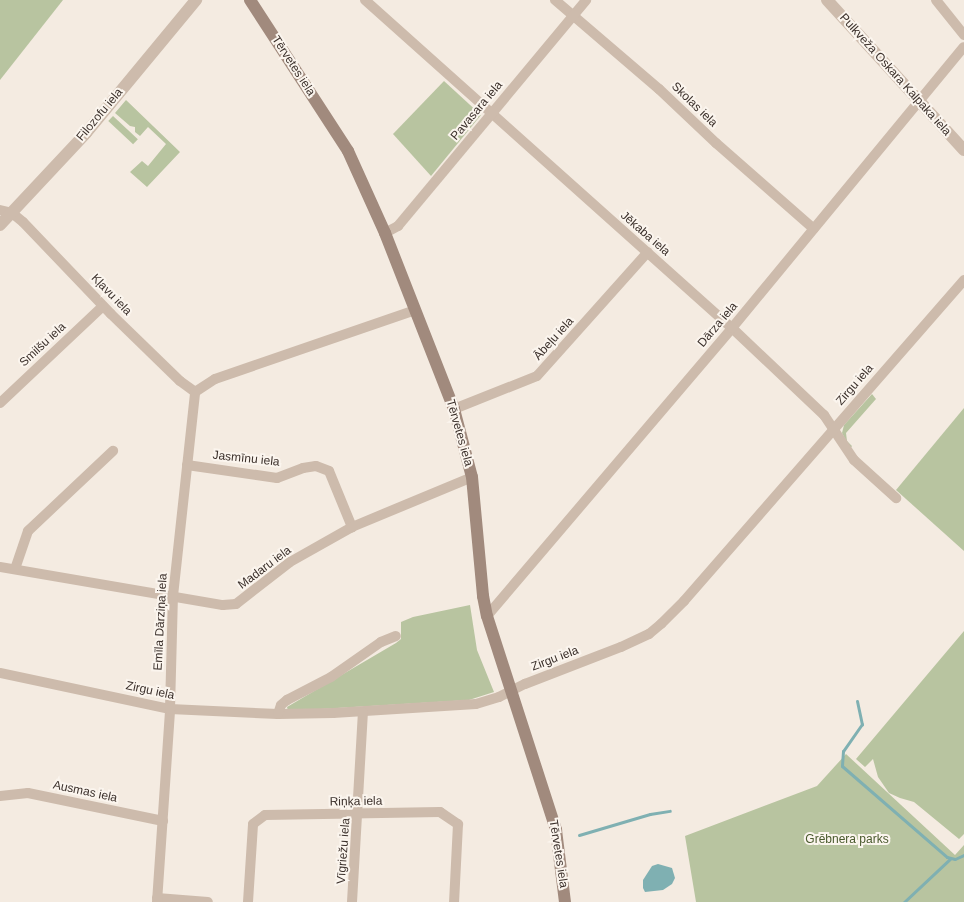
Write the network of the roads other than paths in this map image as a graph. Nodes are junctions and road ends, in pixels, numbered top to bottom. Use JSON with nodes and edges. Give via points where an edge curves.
{"nodes":[{"id":1,"x":196,"y":0,"type":"edge"},
{"id":2,"x":250,"y":0,"type":"edge"},
{"id":3,"x":365,"y":0,"type":"edge"},
{"id":4,"x":555,"y":0,"type":"edge"},
{"id":5,"x":586,"y":0,"type":"edge"},
{"id":6,"x":827,"y":0,"type":"edge"},
{"id":7,"x":936,"y":0,"type":"edge"},
{"id":8,"x":573,"y":16,"type":"junction"},
{"id":9,"x":964,"y":35,"type":"edge"},
{"id":10,"x":964,"y":47,"type":"edge"},
{"id":11,"x":919,"y":101,"type":"junction"},
{"id":12,"x":490,"y":114,"type":"junction"},
{"id":13,"x":964,"y":150,"type":"edge"},
{"id":14,"x":6,"y":211,"type":"edge"},
{"id":15,"x":0,"y":225,"type":"edge"},
{"id":16,"x":814,"y":229,"type":"junction"},
{"id":17,"x":384,"y":233,"type":"junction"},
{"id":18,"x":648,"y":252,"type":"junction"},
{"id":19,"x":964,"y":280,"type":"edge"},
{"id":20,"x":103,"y":306,"type":"junction"},
{"id":21,"x":415,"y":310,"type":"junction"},
{"id":22,"x":732,"y":328,"type":"junction"},
{"id":23,"x":195,"y":392,"type":"junction"},
{"id":24,"x":0,"y":402,"type":"edge"},
{"id":25,"x":454,"y":409,"type":"junction"},
{"id":26,"x":834,"y":428,"type":"junction"},
{"id":27,"x":113,"y":451,"type":"dead end"},
{"id":28,"x":187,"y":465,"type":"junction"},
{"id":29,"x":472,"y":477,"type":"junction"},
{"id":30,"x":896,"y":498,"type":"dead end"},
{"id":31,"x":352,"y":527,"type":"junction"},
{"id":32,"x":0,"y":567,"type":"edge"},
{"id":33,"x":15,"y":569,"type":"junction"},
{"id":34,"x":173,"y":596,"type":"junction"},
{"id":35,"x":487,"y":616,"type":"junction"},
{"id":36,"x":396,"y":636,"type":"dead end"},
{"id":37,"x":0,"y":673,"type":"edge"},
{"id":38,"x":511,"y":691,"type":"junction"},
{"id":39,"x":170,"y":709,"type":"junction"},
{"id":40,"x":363,"y":712,"type":"junction"},
{"id":41,"x":278,"y":714,"type":"junction"},
{"id":42,"x":0,"y":796,"type":"edge"},
{"id":43,"x":359,"y":814,"type":"junction"},
{"id":44,"x":164,"y":821,"type":"junction"},
{"id":45,"x":157,"y":900,"type":"edge"},
{"id":46,"x":208,"y":902,"type":"edge"},
{"id":47,"x":248,"y":902,"type":"edge"},
{"id":48,"x":352,"y":902,"type":"edge"},
{"id":49,"x":454,"y":902,"type":"edge"},
{"id":50,"x":565,"y":902,"type":"edge"}],
"edges":[{"from":1,"to":14,"type":"street","name":"Filozofu iela","via":[[86,133]]},
{"from":2,"to":17,"type":"main road","name":"Tērvetes iela","via":[[348,151]]},
{"from":3,"to":12,"type":"street","name":"Jēkaba iela"},
{"from":4,"to":8,"type":"street","name":"Skolas iela"},
{"from":5,"to":8,"type":"street","name":"Pavasara iela"},
{"from":6,"to":11,"type":"street","name":"Pulkveža Oskara Kalpaka iela"},
{"from":7,"to":9,"type":"street"},
{"from":8,"to":12,"type":"street","name":"Pavasara iela"},
{"from":8,"to":16,"type":"street","name":"Skolas iela"},
{"from":10,"to":11,"type":"street","name":"Dārza iela"},
{"from":11,"to":13,"type":"street","name":"Pulkveža Oskara Kalpaka iela"},
{"from":11,"to":16,"type":"street","name":"Dārza iela"},
{"from":12,"to":17,"type":"street","name":"Pavasara iela","via":[[398,226]]},
{"from":12,"to":18,"type":"street","name":"Jēkaba iela"},
{"from":14,"to":15,"type":"street","name":"Filozofu iela"},
{"from":14,"to":20,"type":"street","name":"Kļavu iela"},
{"from":16,"to":22,"type":"street","name":"Dārza iela"},
{"from":17,"to":21,"type":"main road","name":"Tērvetes iela"},
{"from":18,"to":22,"type":"street","name":"Jēkaba iela"},
{"from":18,"to":25,"type":"street","name":"Ābeļu iela","via":[[537,376]]},
{"from":19,"to":26,"type":"street","name":"Zirgu iela"},
{"from":20,"to":23,"type":"street","name":"Kļavu iela","via":[[180,382]]},
{"from":20,"to":24,"type":"street","name":"Smilšu iela"},
{"from":21,"to":23,"type":"street","via":[[215,379]]},
{"from":21,"to":25,"type":"main road","name":"Tērvetes iela"},
{"from":22,"to":26,"type":"street","name":"Jēkaba iela"},
{"from":22,"to":35,"type":"street","name":"Dārza iela"},
{"from":23,"to":28,"type":"street","name":"Emīla Dārziņa iela"},
{"from":25,"to":29,"type":"main road","name":"Tērvetes iela"},
{"from":26,"to":30,"type":"street","name":"Jēkaba iela","via":[[854,460]]},
{"from":26,"to":38,"type":"street","name":"Zirgu iela","via":[[649,634]]},
{"from":27,"to":33,"type":"street","via":[[28,531]]},
{"from":28,"to":31,"type":"street","name":"Jasmīnu iela","via":[[277,478],[316,466],[329,471]]},
{"from":28,"to":34,"type":"street","name":"Emīla Dārziņa iela"},
{"from":29,"to":31,"type":"street","name":"Madaru iela"},
{"from":29,"to":35,"type":"main road","name":"Tērvetes iela"},
{"from":31,"to":34,"type":"street","name":"Madaru iela","via":[[290,562],[236,604],[223,605]]},
{"from":32,"to":33,"type":"street","name":"Madaru iela"},
{"from":33,"to":34,"type":"street","name":"Madaru iela"},
{"from":34,"to":39,"type":"street","name":"Emīla Dārziņa iela"},
{"from":35,"to":38,"type":"main road","name":"Tērvetes iela"},
{"from":36,"to":41,"type":"street","via":[[287,700]]},
{"from":37,"to":39,"type":"street","name":"Zirgu iela"},
{"from":38,"to":40,"type":"street","name":"Zirgu iela","via":[[476,704]]},
{"from":38,"to":50,"type":"main road","name":"Tērvetes iela","via":[[556,830]]},
{"from":39,"to":41,"type":"street","name":"Zirgu iela"},
{"from":39,"to":44,"type":"street","name":"Emīla Dārziņa iela"},
{"from":40,"to":41,"type":"street","name":"Zirgu iela"},
{"from":40,"to":43,"type":"street","name":"Vīgriežu iela"},
{"from":42,"to":44,"type":"street","name":"Ausmas iela","via":[[28,793]]},
{"from":43,"to":47,"type":"street","name":"Riņķa iela","via":[[265,815],[253,824]]},
{"from":43,"to":48,"type":"street","name":"Vīgriežu iela"},
{"from":43,"to":49,"type":"street","name":"Riņķa iela","via":[[440,812],[458,824]]},
{"from":44,"to":45,"type":"street","name":"Emīla Dārziņa iela"},
{"from":45,"to":46,"type":"street"}]}
